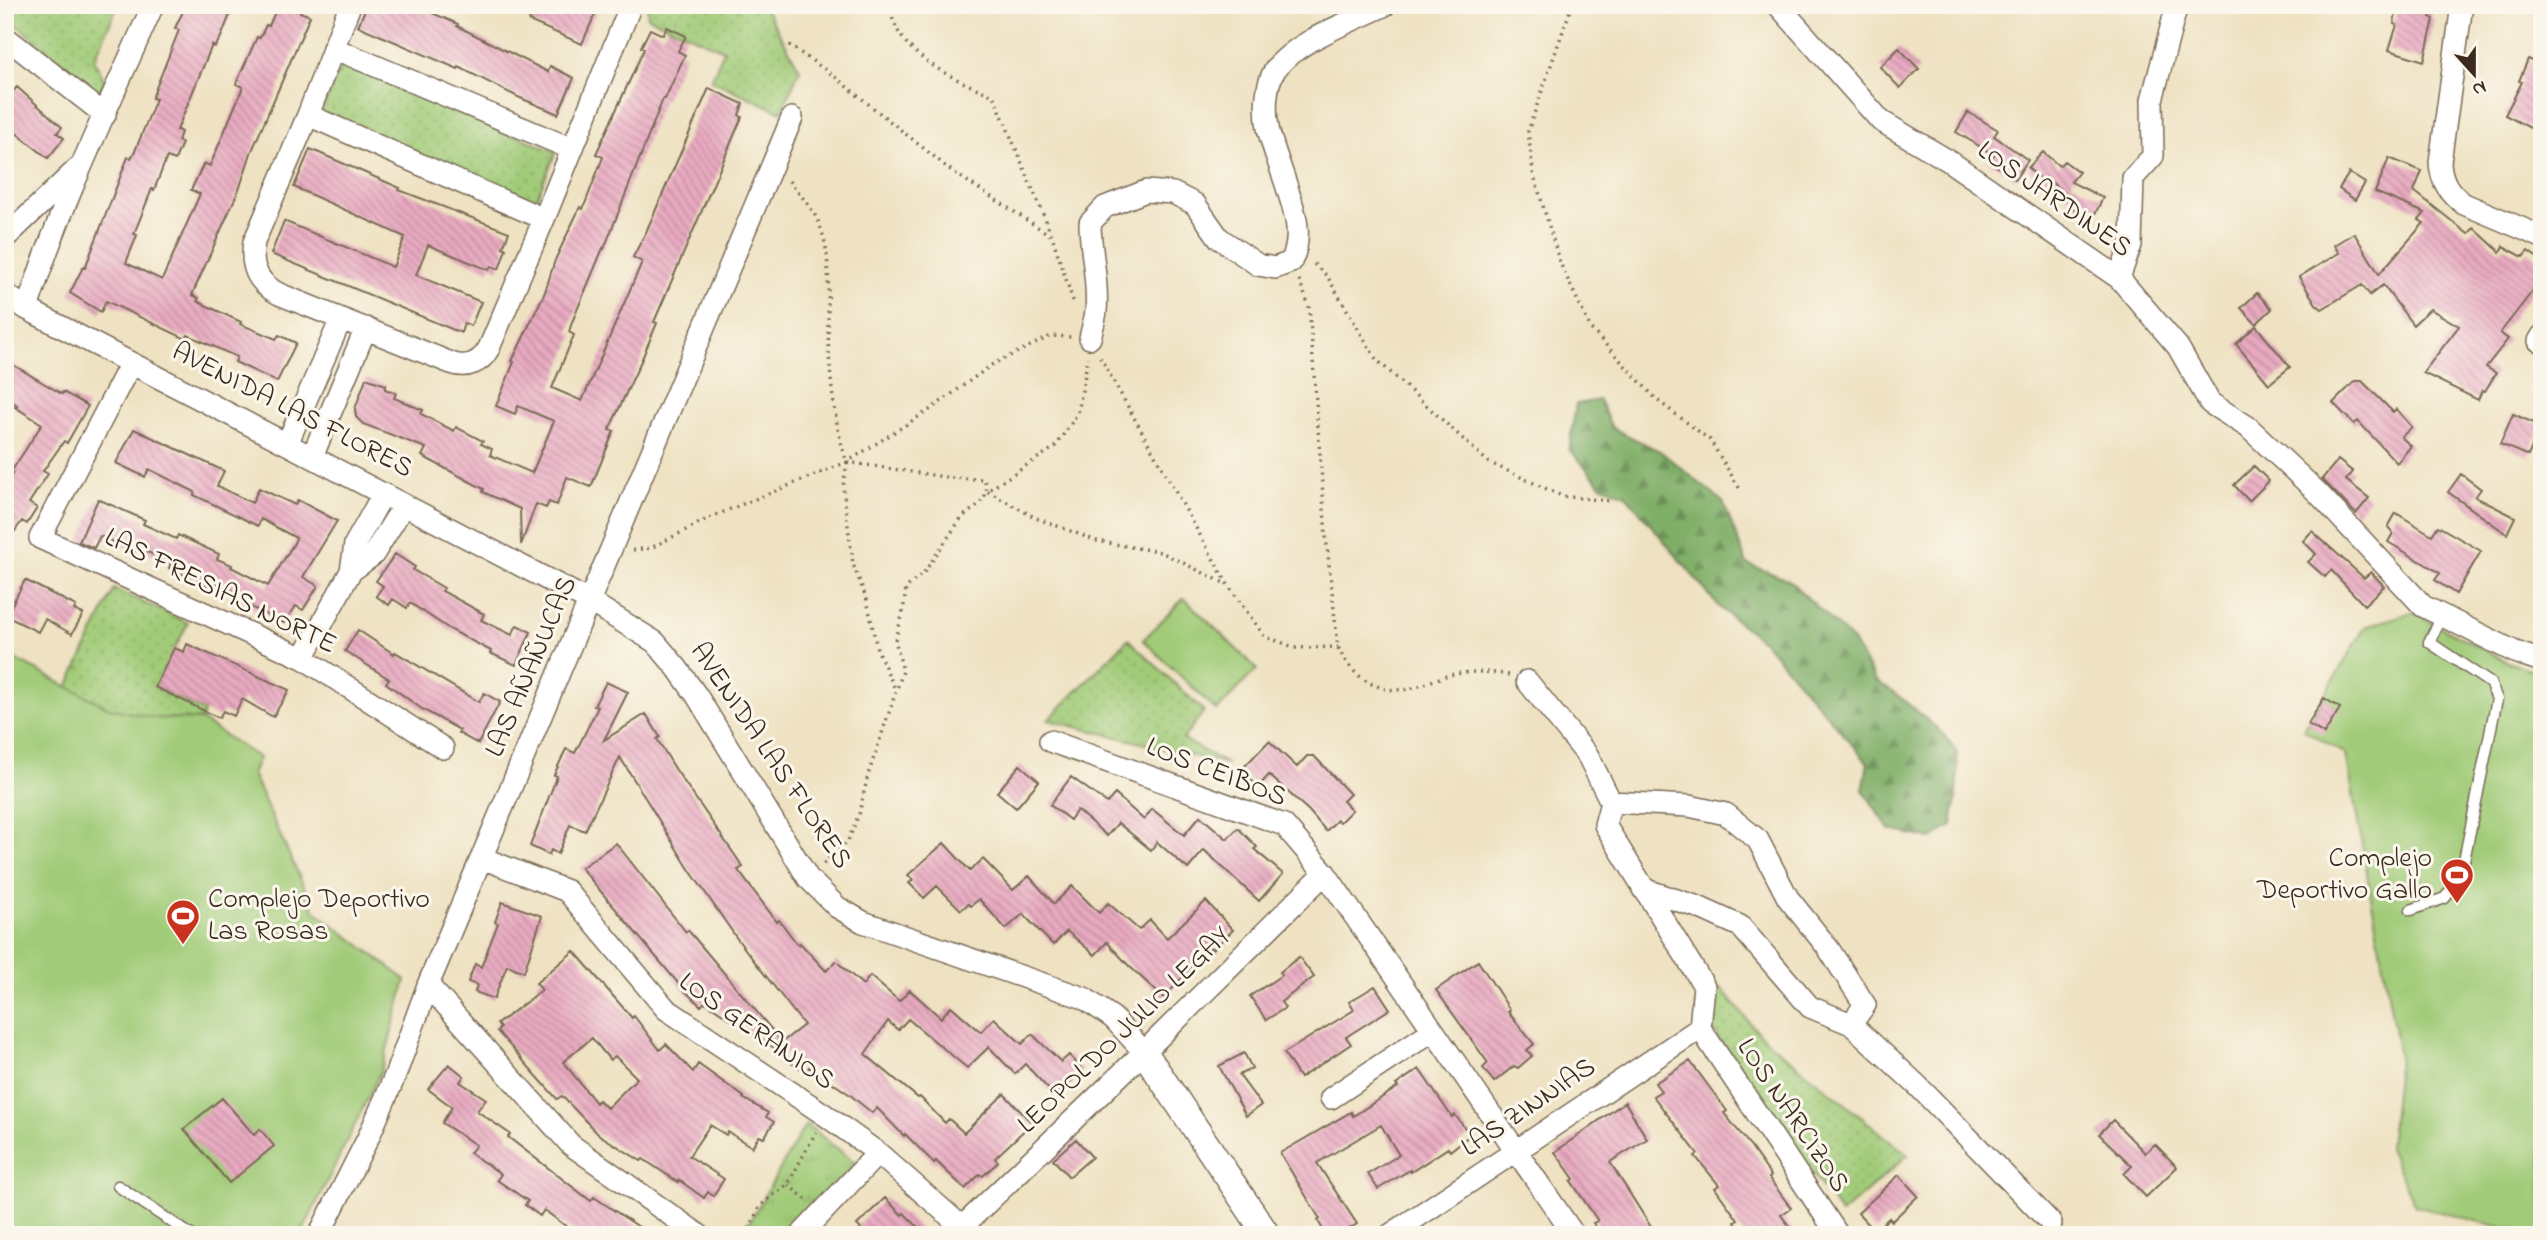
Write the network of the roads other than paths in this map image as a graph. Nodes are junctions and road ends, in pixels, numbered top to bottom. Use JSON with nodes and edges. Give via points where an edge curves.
{"nodes":[{"id":1,"x":153,"y":5,"type":"edge"},
{"id":2,"x":350,"y":5,"type":"edge"},
{"id":3,"x":628,"y":5,"type":"edge"},
{"id":4,"x":1385,"y":5,"type":"edge"},
{"id":5,"x":1778,"y":5,"type":"edge"},
{"id":6,"x":2177,"y":5,"type":"edge"},
{"id":7,"x":2462,"y":5,"type":"edge"},
{"id":8,"x":5,"y":37,"type":"edge"},
{"id":9,"x":333,"y":48,"type":"junction"},
{"id":10,"x":104,"y":115,"type":"junction"},
{"id":11,"x":308,"y":115,"type":"junction"},
{"id":12,"x":792,"y":118,"type":"dead end"},
{"id":13,"x":572,"y":149,"type":"junction"},
{"id":14,"x":84,"y":162,"type":"junction"},
{"id":15,"x":544,"y":219,"type":"junction"},
{"id":16,"x":5,"y":237,"type":"edge"},
{"id":17,"x":2542,"y":237,"type":"edge"},
{"id":18,"x":2119,"y":278,"type":"junction"},
{"id":19,"x":5,"y":293,"type":"edge"},
{"id":20,"x":27,"y":309,"type":"junction"},
{"id":21,"x":341,"y":319,"type":"junction"},
{"id":22,"x":366,"y":328,"type":"junction"},
{"id":23,"x":1090,"y":338,"type":"road end"},
{"id":24,"x":131,"y":363,"type":"junction"},
{"id":25,"x":286,"y":444,"type":"junction"},
{"id":26,"x":312,"y":457,"type":"junction"},
{"id":27,"x":383,"y":494,"type":"junction"},
{"id":28,"x":404,"y":505,"type":"junction"},
{"id":29,"x":351,"y":571,"type":"junction"},
{"id":30,"x":589,"y":601,"type":"junction"},
{"id":31,"x":2442,"y":616,"type":"junction"},
{"id":32,"x":303,"y":658,"type":"junction"},
{"id":33,"x":2542,"y":661,"type":"edge"},
{"id":34,"x":1527,"y":681,"type":"road end"},
{"id":35,"x":1050,"y":741,"type":"dead end"},
{"id":36,"x":443,"y":748,"type":"dead end"},
{"id":37,"x":1611,"y":802,"type":"junction"},
{"id":38,"x":482,"y":858,"type":"junction"},
{"id":39,"x":1325,"y":873,"type":"junction"},
{"id":40,"x":1643,"y":889,"type":"junction"},
{"id":41,"x":2412,"y":910,"type":"dead end"},
{"id":42,"x":428,"y":985,"type":"junction"},
{"id":43,"x":1850,"y":1024,"type":"junction"},
{"id":44,"x":1700,"y":1028,"type":"junction"},
{"id":45,"x":1432,"y":1031,"type":"junction"},
{"id":46,"x":1144,"y":1052,"type":"junction"},
{"id":47,"x":1331,"y":1098,"type":"dead end"},
{"id":48,"x":1517,"y":1150,"type":"junction"},
{"id":49,"x":878,"y":1153,"type":"junction"},
{"id":50,"x":118,"y":1186,"type":"dead end"},
{"id":51,"x":2050,"y":1223,"type":"dead end"},
{"id":52,"x":965,"y":1231,"type":"edge"},
{"id":53,"x":191,"y":1235,"type":"edge"},
{"id":54,"x":319,"y":1235,"type":"edge"},
{"id":55,"x":699,"y":1235,"type":"edge"},
{"id":56,"x":801,"y":1235,"type":"edge"},
{"id":57,"x":1267,"y":1235,"type":"edge"},
{"id":58,"x":1390,"y":1235,"type":"edge"},
{"id":59,"x":1574,"y":1235,"type":"edge"},
{"id":60,"x":1838,"y":1235,"type":"edge"}],
"edges":[{"from":1,"to":10,"type":"street"},
{"from":2,"to":9,"type":"street"},
{"from":3,"to":13,"type":"street"},
{"from":4,"to":23,"type":"street","via":[[1334,27],[1299,48],[1274,71],[1266,98],[1268,127],[1299,234],[1294,255],[1275,268],[1258,265],[1219,239],[1195,204],[1173,193],[1146,191],[1105,207],[1090,223],[1096,297]]},
{"from":5,"to":18,"type":"street","name":"LOS JARDINES","via":[[1881,121],[1949,161]]},
{"from":6,"to":18,"type":"street","via":[[2152,100],[2153,156],[2133,178],[2131,244]]},
{"from":7,"to":17,"type":"street","via":[[2440,162],[2443,180],[2464,204]]},
{"from":8,"to":10,"type":"street"},
{"from":9,"to":11,"type":"street"},
{"from":9,"to":13,"type":"street"},
{"from":10,"to":14,"type":"street"},
{"from":11,"to":15,"type":"street"},
{"from":11,"to":21,"type":"street","via":[[254,242],[252,263],[270,289]]},
{"from":12,"to":30,"type":"street","name":"LAS AÑAÑUCAS"},
{"from":13,"to":15,"type":"street"},
{"from":14,"to":16,"type":"street"},
{"from":14,"to":20,"type":"street"},
{"from":15,"to":22,"type":"street","via":[[480,361],[458,365]]},
{"from":18,"to":31,"type":"street","name":"LOS JARDINES","via":[[2178,347],[2210,403],[2248,427],[2318,493],[2423,606]]},
{"from":19,"to":20,"type":"street","name":"AVENIDA LAS FLORES"},
{"from":20,"to":24,"type":"street","name":"AVENIDA LAS FLORES"},
{"from":21,"to":22,"type":"street"},
{"from":21,"to":25,"type":"street"},
{"from":22,"to":26,"type":"street"},
{"from":24,"to":25,"type":"street","name":"AVENIDA LAS FLORES"},
{"from":24,"to":32,"type":"street","name":"LAS FRESIAS NORTE","via":[[40,538]]},
{"from":25,"to":26,"type":"street","name":"AVENIDA LAS FLORES"},
{"from":26,"to":27,"type":"street","name":"AVENIDA LAS FLORES"},
{"from":27,"to":28,"type":"street","name":"AVENIDA LAS FLORES"},
{"from":27,"to":29,"type":"street","via":[[355,544]]},
{"from":28,"to":29,"type":"street","via":[[373,555]]},
{"from":28,"to":30,"type":"street","name":"AVENIDA LAS FLORES"},
{"from":29,"to":32,"type":"street"},
{"from":30,"to":38,"type":"street","name":"LAS AÑAÑUCAS"},
{"from":30,"to":46,"type":"street","name":"AVENIDA LAS FLORES","via":[[655,642],[677,668],[808,877],[837,907],[863,922],[1084,998],[1113,1018]]},
{"from":31,"to":33,"type":"street","name":"LOS JARDINES"},
{"from":31,"to":41,"type":"lane","via":[[2429,642],[2490,683],[2497,699],[2461,875],[2445,898]]},
{"from":32,"to":36,"type":"street","name":"LAS FRESIAS NORTE"},
{"from":34,"to":37,"type":"street","via":[[1588,756]]},
{"from":35,"to":39,"type":"street","name":"LOS CEIBOS","via":[[1284,825]]},
{"from":37,"to":40,"type":"street","via":[[1605,825]]},
{"from":37,"to":43,"type":"street","via":[[1689,806],[1726,814],[1758,840],[1788,898],[1865,1005]]},
{"from":38,"to":42,"type":"street","name":"LAS AÑAÑUCAS"},
{"from":38,"to":49,"type":"street","name":"LOS GERANIOS","via":[[568,891],[666,1009]]},
{"from":39,"to":45,"type":"street","name":"LOS CEIBOS"},
{"from":39,"to":46,"type":"street","name":"LEOPOLDO JULIO LEGAY"},
{"from":40,"to":43,"type":"street","via":[[1740,926],[1810,1007]]},
{"from":40,"to":44,"type":"street","via":[[1704,986]]},
{"from":42,"to":54,"type":"street","name":"LAS AÑAÑUCAS","via":[[369,1136]]},
{"from":42,"to":55,"type":"street","via":[[571,1145]]},
{"from":43,"to":51,"type":"street"},
{"from":44,"to":48,"type":"street","name":"LAS ZINNIAS"},
{"from":44,"to":60,"type":"street","name":"LOS NARCIZOS"},
{"from":45,"to":47,"type":"street"},
{"from":45,"to":48,"type":"street","name":"LOS CEIBOS"},
{"from":46,"to":52,"type":"street","name":"LEOPOLDO JULIO LEGAY"},
{"from":46,"to":57,"type":"street","name":"AVENIDA LAS FLORES"},
{"from":48,"to":58,"type":"street","name":"LAS ZINNIAS"},
{"from":48,"to":59,"type":"street","name":"LOS CEIBOS"},
{"from":49,"to":52,"type":"street","name":"LOS GERANIOS"},
{"from":49,"to":56,"type":"street"},
{"from":50,"to":53,"type":"lane"}]}
